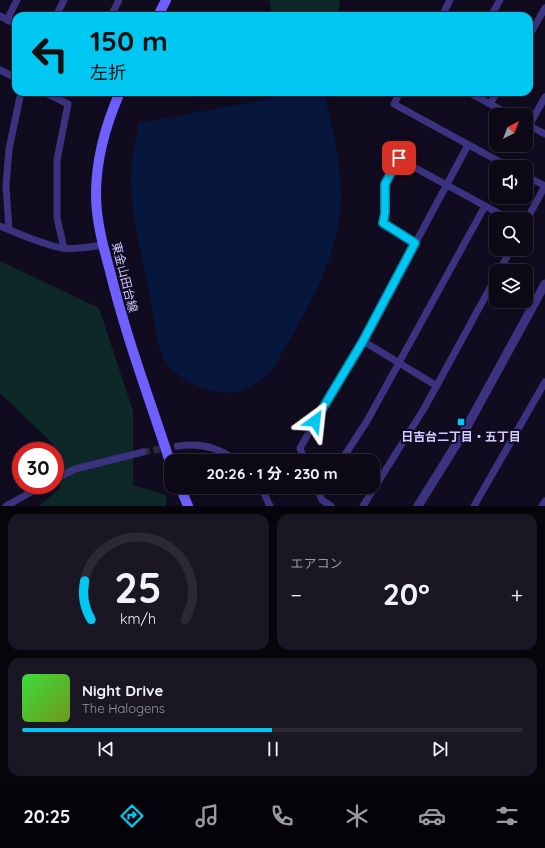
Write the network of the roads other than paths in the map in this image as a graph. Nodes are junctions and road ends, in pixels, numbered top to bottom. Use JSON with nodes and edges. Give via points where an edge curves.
{"nodes":[{"id":1,"x":17,"y":0,"type":"edge"},
{"id":2,"x":64,"y":0,"type":"edge"},
{"id":3,"x":119,"y":0,"type":"edge"},
{"id":4,"x":166,"y":0,"type":"edge"},
{"id":5,"x":450,"y":0,"type":"edge"},
{"id":6,"x":500,"y":0,"type":"edge"},
{"id":7,"x":545,"y":8,"type":"edge"},
{"id":8,"x":58,"y":12,"type":"edge"},
{"id":9,"x":113,"y":12,"type":"edge"},
{"id":10,"x":160,"y":12,"type":"edge"},
{"id":11,"x":444,"y":12,"type":"edge"},
{"id":12,"x":493,"y":12,"type":"edge"},
{"id":13,"x":3,"y":18,"type":"edge"},
{"id":14,"x":533,"y":29,"type":"edge"},
{"id":15,"x":0,"y":70,"type":"edge"},
{"id":16,"x":12,"y":76,"type":"edge"},
{"id":17,"x":20,"y":96,"type":"edge"},
{"id":18,"x":52,"y":96,"type":"edge"},
{"id":19,"x":118,"y":96,"type":"edge"},
{"id":20,"x":398,"y":96,"type":"edge"},
{"id":21,"x":475,"y":96,"type":"edge"},
{"id":22,"x":495,"y":96,"type":"edge"},
{"id":23,"x":545,"y":98,"type":"edge"},
{"id":24,"x":490,"y":104,"type":"junction"},
{"id":25,"x":497,"y":108,"type":"edge"},
{"id":26,"x":533,"y":117,"type":"edge"},
{"id":27,"x":533,"y":128,"type":"edge"},
{"id":28,"x":545,"y":134,"type":"edge"},
{"id":29,"x":468,"y":145,"type":"junction"},
{"id":30,"x":496,"y":160,"type":"edge"},
{"id":31,"x":533,"y":180,"type":"edge"},
{"id":32,"x":447,"y":185,"type":"junction"},
{"id":33,"x":545,"y":186,"type":"edge"},
{"id":34,"x":485,"y":206,"type":"junction"},
{"id":35,"x":496,"y":212,"type":"edge"},
{"id":36,"x":531,"y":212,"type":"edge"},
{"id":37,"x":0,"y":226,"type":"edge"},
{"id":38,"x":9,"y":230,"type":"junction"},
{"id":39,"x":415,"y":243,"type":"junction"},
{"id":40,"x":103,"y":245,"type":"junction"},
{"id":41,"x":64,"y":248,"type":"junction"},
{"id":42,"x":545,"y":284,"type":"edge"},
{"id":43,"x":489,"y":290,"type":"edge"},
{"id":44,"x":363,"y":341,"type":"junction"},
{"id":45,"x":400,"y":362,"type":"junction"},
{"id":46,"x":545,"y":382,"type":"edge"},
{"id":47,"x":437,"y":386,"type":"junction"},
{"id":48,"x":538,"y":395,"type":"junction"},
{"id":49,"x":545,"y":399,"type":"edge"},
{"id":50,"x":178,"y":446,"type":"tunnel mouth"},
{"id":51,"x":143,"y":452,"type":"tunnel mouth"},
{"id":52,"x":167,"y":454,"type":"edge"},
{"id":53,"x":222,"y":454,"type":"edge"},
{"id":54,"x":302,"y":454,"type":"edge"},
{"id":55,"x":346,"y":454,"type":"edge"},
{"id":56,"x":64,"y":474,"type":"edge"},
{"id":57,"x":28,"y":494,"type":"edge"},
{"id":58,"x":183,"y":494,"type":"edge"},
{"id":59,"x":264,"y":494,"type":"edge"},
{"id":60,"x":320,"y":494,"type":"edge"},
{"id":61,"x":545,"y":501,"type":"edge"},
{"id":62,"x":6,"y":506,"type":"edge"},
{"id":63,"x":188,"y":506,"type":"edge"},
{"id":64,"x":270,"y":506,"type":"edge"},
{"id":65,"x":331,"y":506,"type":"edge"},
{"id":66,"x":363,"y":506,"type":"edge"},
{"id":67,"x":418,"y":506,"type":"edge"},
{"id":68,"x":474,"y":506,"type":"edge"},
{"id":69,"x":542,"y":506,"type":"edge"}],
"edges":[{"from":1,"to":13,"type":"street"},
{"from":2,"to":8,"type":"street"},
{"from":3,"to":9,"type":"street"},
{"from":4,"to":10,"type":"main road"},
{"from":5,"to":11,"type":"street"},
{"from":6,"to":12,"type":"street"},
{"from":7,"to":14,"type":"street"},
{"from":15,"to":16,"type":"street"},
{"from":17,"to":38,"type":"street","via":[[9,149],[6,186]]},
{"from":18,"to":41,"type":"street","via":[[68,104],[57,160],[57,218]]},
{"from":19,"to":40,"type":"main road","name":"東金山田台線","via":[[105,132],[97,174],[97,212]]},
{"from":20,"to":29,"type":"street","via":[[394,104]]},
{"from":21,"to":24,"type":"street"},
{"from":22,"to":24,"type":"street"},
{"from":23,"to":26,"type":"street"},
{"from":24,"to":25,"type":"street"},
{"from":27,"to":28,"type":"street"},
{"from":29,"to":30,"type":"street"},
{"from":29,"to":32,"type":"street"},
{"from":31,"to":33,"type":"street"},
{"from":32,"to":34,"type":"street"},
{"from":32,"to":39,"type":"street"},
{"from":32,"to":39,"type":"street","via":[[399,158],[385,184],[383,223]]},
{"from":33,"to":36,"type":"street"},
{"from":34,"to":35,"type":"street"},
{"from":34,"to":45,"type":"street"},
{"from":37,"to":38,"type":"street"},
{"from":38,"to":41,"type":"street"},
{"from":39,"to":44,"type":"street"},
{"from":40,"to":41,"type":"street"},
{"from":40,"to":52,"type":"main road","name":"東金山田台線","via":[[120,315]]},
{"from":42,"to":67,"type":"street","via":[[464,432]]},
{"from":43,"to":47,"type":"street"},
{"from":44,"to":45,"type":"street"},
{"from":44,"to":54,"type":"street","via":[[300,448]]},
{"from":45,"to":47,"type":"street"},
{"from":45,"to":55,"type":"street"},
{"from":46,"to":48,"type":"street"},
{"from":47,"to":66,"type":"street"},
{"from":48,"to":49,"type":"street"},
{"from":48,"to":68,"type":"street"},
{"from":50,"to":53,"type":"street","via":[[193,443],[207,446]]},
{"from":51,"to":56,"type":"street","via":[[75,469]]},
{"from":57,"to":62,"type":"street"},
{"from":58,"to":63,"type":"main road"},
{"from":59,"to":64,"type":"street"},
{"from":60,"to":65,"type":"street","via":[[322,500]]},
{"from":61,"to":69,"type":"street"}]}
